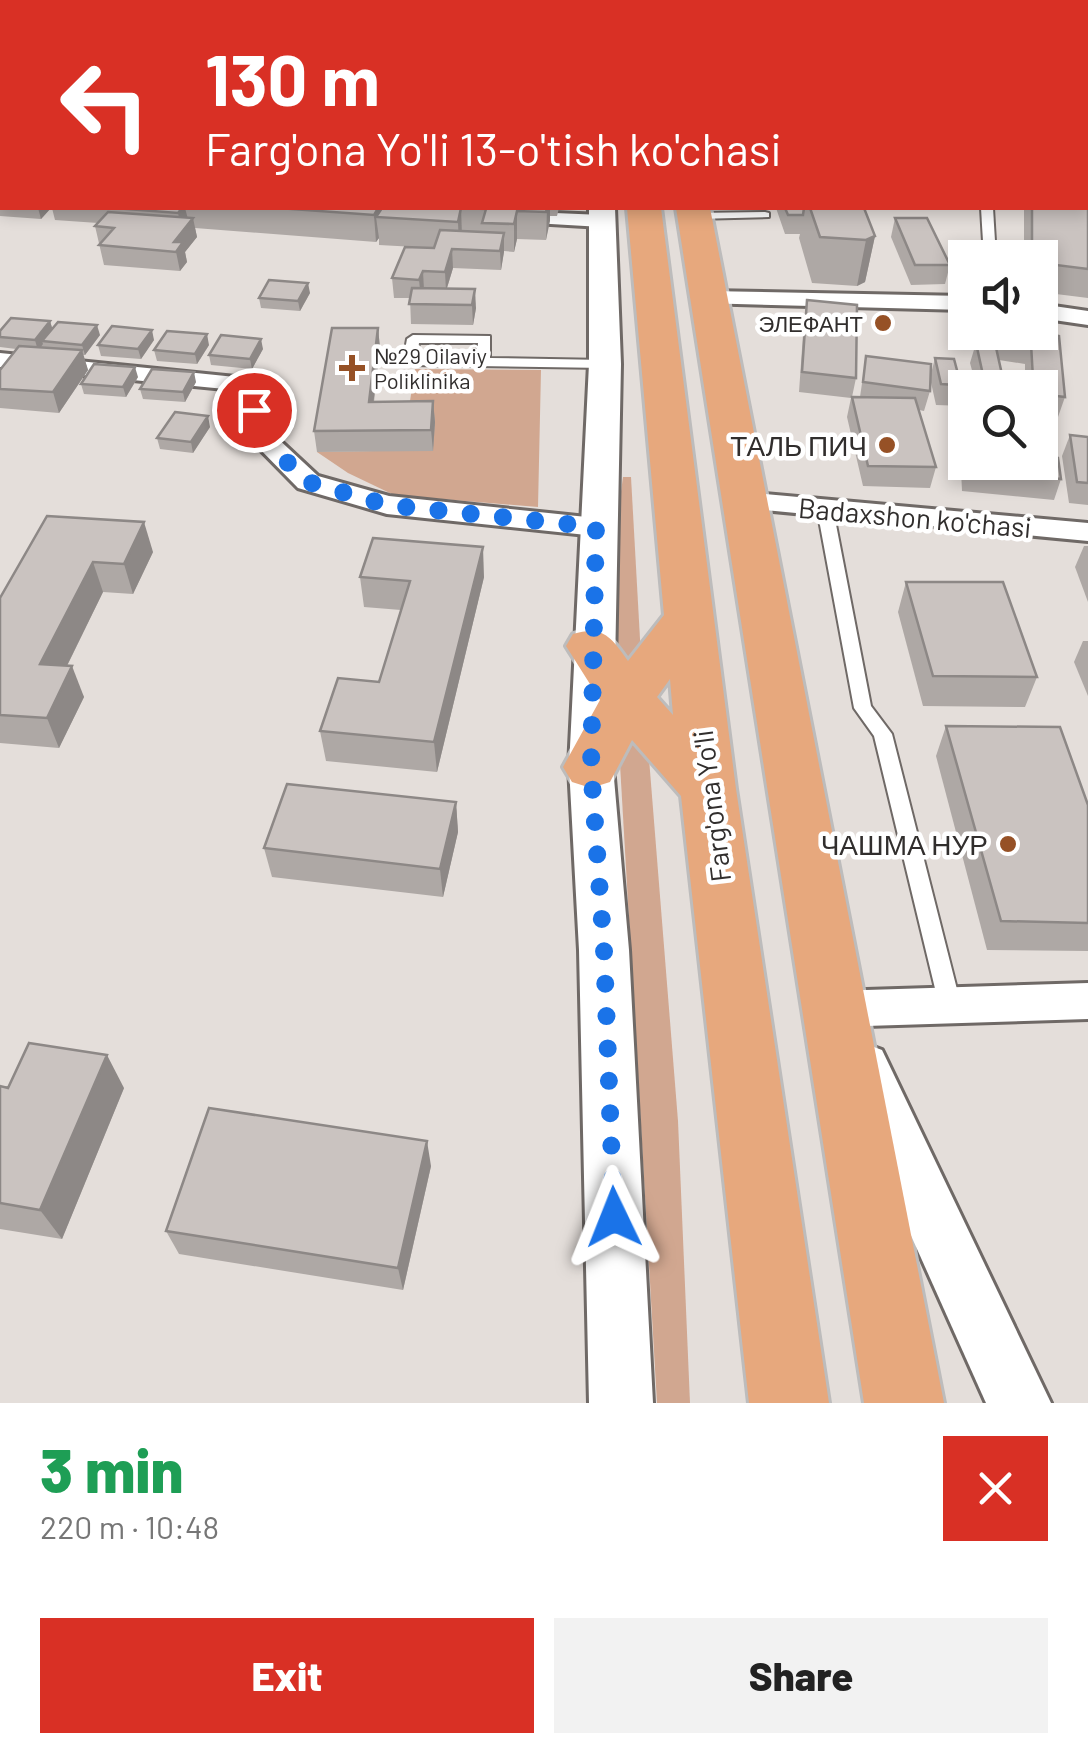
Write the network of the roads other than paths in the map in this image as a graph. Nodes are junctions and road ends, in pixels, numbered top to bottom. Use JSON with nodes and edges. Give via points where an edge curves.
{"nodes":[{"id":1,"x":644,"y":210,"type":"edge"},
{"id":2,"x":987,"y":210,"type":"edge"},
{"id":3,"x":763,"y":211,"type":"edge"},
{"id":4,"x":694,"y":212,"type":"edge"},
{"id":5,"x":602,"y":214,"type":"edge"},
{"id":6,"x":487,"y":216,"type":"edge"},
{"id":7,"x":770,"y":230,"type":"dead end"},
{"id":8,"x":989,"y":240,"type":"edge"},
{"id":9,"x":708,"y":298,"type":"junction"},
{"id":10,"x":948,"y":303,"type":"edge"},
{"id":11,"x":1058,"y":314,"type":"edge"},
{"id":12,"x":1088,"y":318,"type":"edge"},
{"id":13,"x":0,"y":360,"type":"edge"},
{"id":14,"x":483,"y":362,"type":"junction"},
{"id":15,"x":604,"y":364,"type":"junction"},
{"id":16,"x":742,"y":502,"type":"junction"},
{"id":17,"x":825,"y":509,"type":"junction"},
{"id":18,"x":596,"y":527,"type":"junction"},
{"id":19,"x":1088,"y":532,"type":"edge"},
{"id":20,"x":690,"y":616,"type":"junction"},
{"id":21,"x":592,"y":646,"type":"junction"},
{"id":22,"x":626,"y":699,"type":"junction"},
{"id":23,"x":591,"y":767,"type":"junction"},
{"id":24,"x":708,"y":790,"type":"junction"},
{"id":25,"x":1088,"y":1001,"type":"edge"},
{"id":26,"x":950,"y":1006,"type":"junction"},
{"id":27,"x":834,"y":1009,"type":"junction"},
{"id":28,"x":621,"y":1403,"type":"edge"},
{"id":29,"x":789,"y":1403,"type":"edge"},
{"id":30,"x":904,"y":1403,"type":"edge"},
{"id":31,"x":1019,"y":1403,"type":"edge"}],
"edges":[{"from":1,"to":20,"type":"main road","name":"Farg'ona Yo'li"},
{"from":2,"to":8,"type":"lane"},
{"from":3,"to":4,"type":"lane"},
{"from":3,"to":7,"type":"lane"},
{"from":4,"to":9,"type":"main road"},
{"from":5,"to":6,"type":"street"},
{"from":5,"to":15,"type":"street"},
{"from":9,"to":10,"type":"street"},
{"from":9,"to":16,"type":"main road"},
{"from":11,"to":12,"type":"street"},
{"from":13,"to":18,"type":"street","via":[[246,384],[262,438],[308,482],[387,505]]},
{"from":14,"to":14,"type":"lane","via":[[485,339],[413,339],[410,361]]},
{"from":14,"to":15,"type":"lane"},
{"from":15,"to":18,"type":"street"},
{"from":16,"to":17,"type":"street","name":"Badaxshon ko'chasi"},
{"from":16,"to":27,"type":"main road"},
{"from":17,"to":19,"type":"street","name":"Badaxshon ko'chasi"},
{"from":17,"to":26,"type":"lane","via":[[863,708],[883,734]]},
{"from":18,"to":21,"type":"street"},
{"from":20,"to":22,"type":"main road"},
{"from":20,"to":24,"type":"main road","name":"Farg'ona Yo'li"},
{"from":21,"to":22,"type":"main road"},
{"from":21,"to":23,"type":"street"},
{"from":22,"to":23,"type":"main road"},
{"from":22,"to":24,"type":"main road"},
{"from":23,"to":28,"type":"street"},
{"from":24,"to":29,"type":"main road","name":"Farg'ona Yo'li"},
{"from":25,"to":26,"type":"street"},
{"from":26,"to":27,"type":"street"},
{"from":27,"to":30,"type":"main road"},
{"from":27,"to":31,"type":"street"}]}
